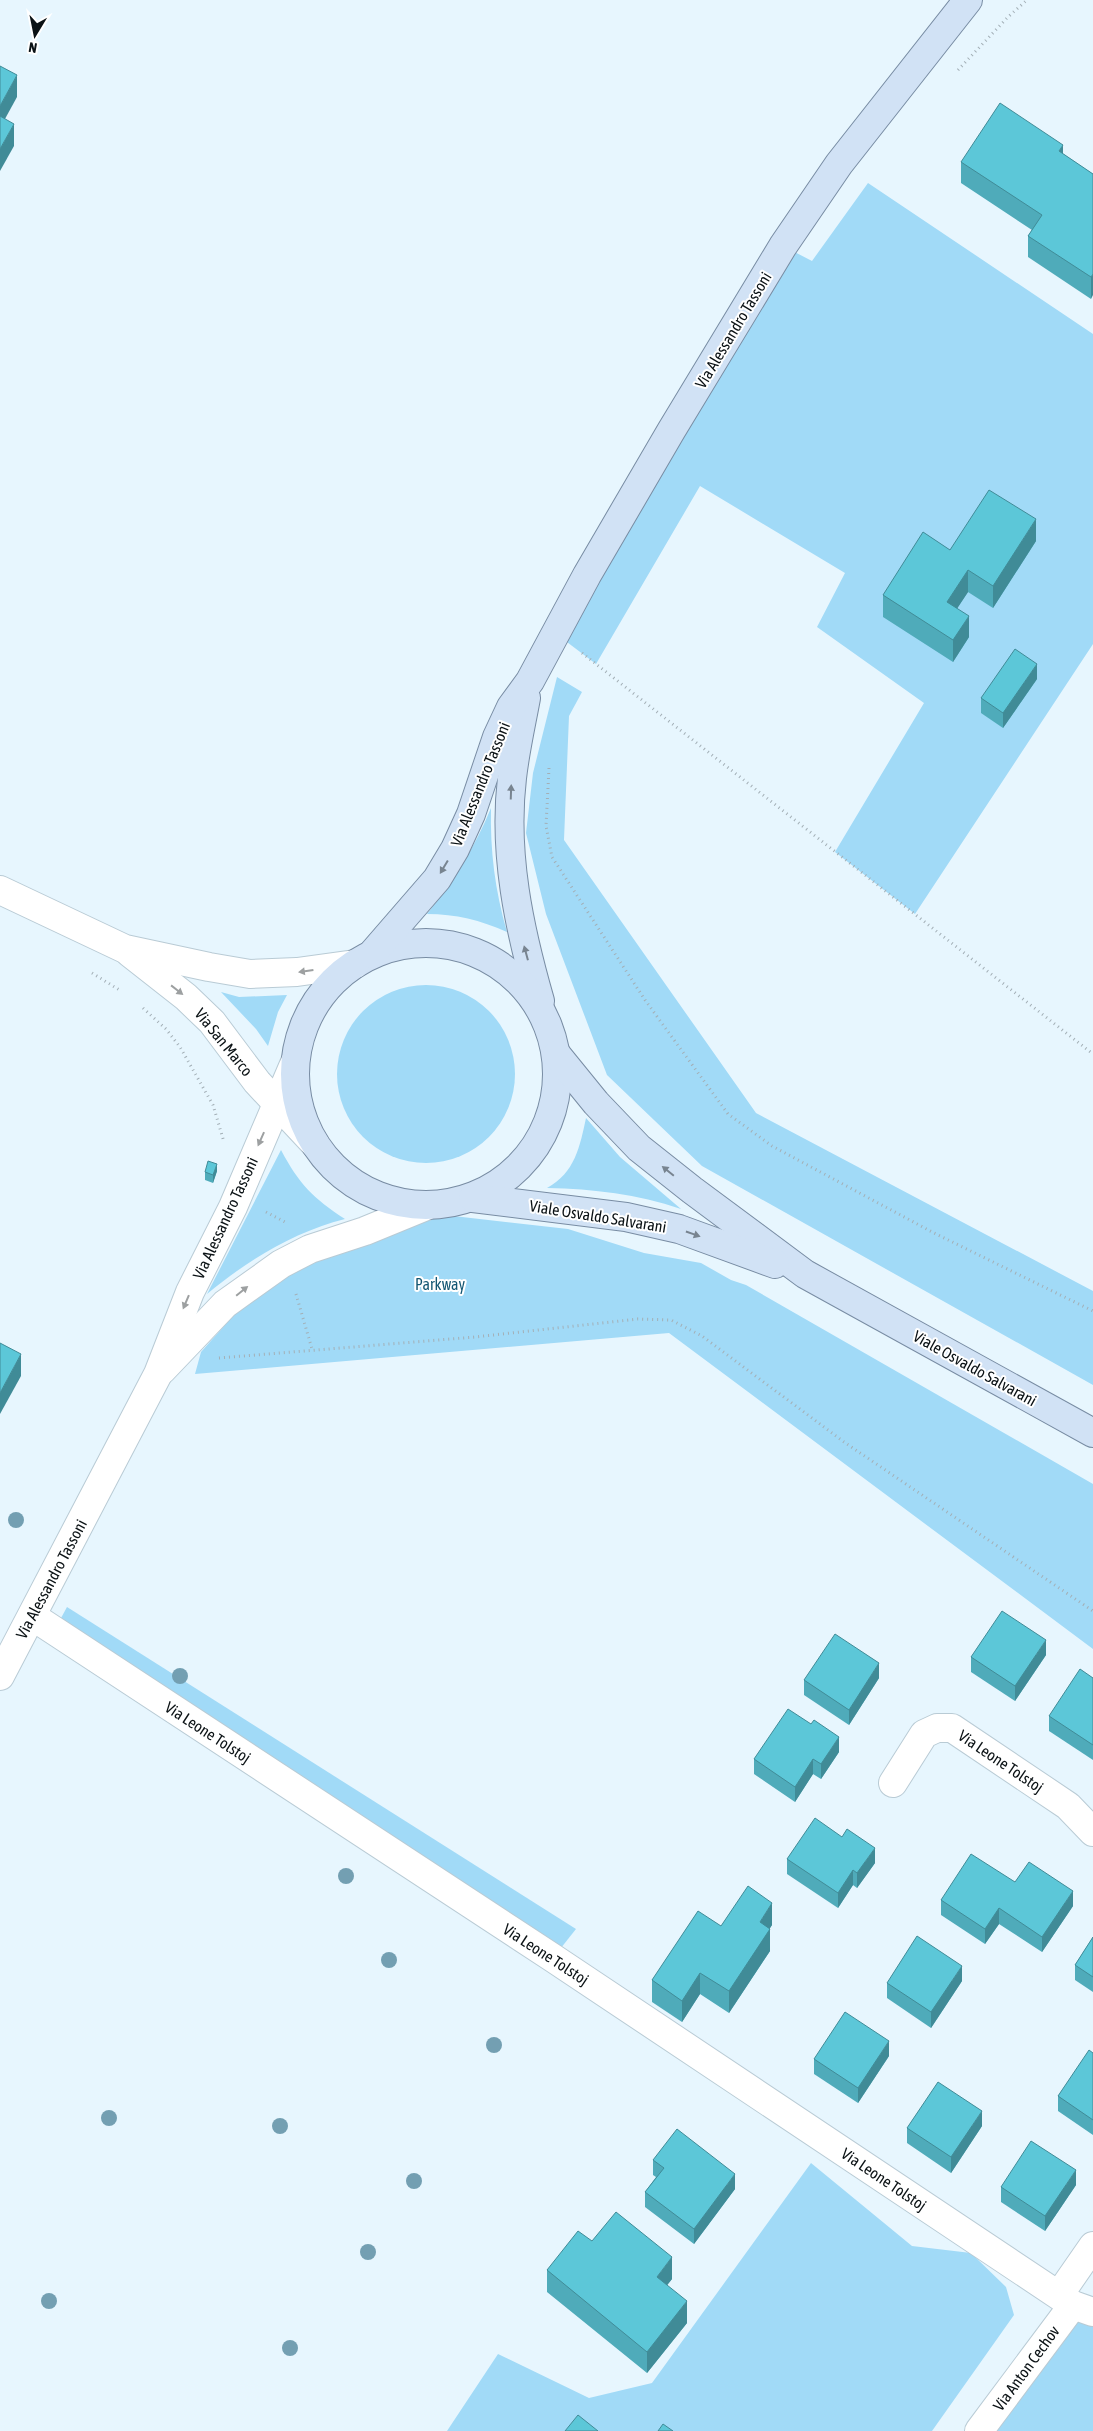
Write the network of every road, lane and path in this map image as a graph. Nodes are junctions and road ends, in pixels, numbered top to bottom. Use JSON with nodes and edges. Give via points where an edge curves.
{"nodes":[{"id":1,"x":968,"y":0,"type":"edge"},
{"id":2,"x":580,"y":652,"type":"dead end"},
{"id":3,"x":530,"y":681,"type":"junction"},
{"id":4,"x":549,"y":759,"type":"dead end"},
{"id":5,"x":1,"y":892,"type":"edge"},
{"id":6,"x":125,"y":949,"type":"junction"},
{"id":7,"x":363,"y":959,"type":"junction"},
{"id":8,"x":85,"y":968,"type":"dead end"},
{"id":9,"x":124,"y":993,"type":"dead end"},
{"id":10,"x":139,"y":1005,"type":"dead end"},
{"id":11,"x":545,"y":1016,"type":"junction"},
{"id":12,"x":1093,"y":1054,"type":"edge"},
{"id":13,"x":557,"y":1055,"type":"junction"},
{"id":14,"x":295,"y":1062,"type":"junction"},
{"id":15,"x":277,"y":1104,"type":"junction"},
{"id":16,"x":314,"y":1144,"type":"junction"},
{"id":17,"x":226,"y":1148,"type":"dead end"},
{"id":18,"x":237,"y":1198,"type":"junction"},
{"id":19,"x":473,"y":1198,"type":"junction"},
{"id":20,"x":426,"y":1206,"type":"junction"},
{"id":21,"x":286,"y":1261,"type":"junction"},
{"id":22,"x":805,"y":1274,"type":"junction"},
{"id":23,"x":1093,"y":1310,"type":"edge"},
{"id":24,"x":312,"y":1349,"type":"junction"},
{"id":25,"x":216,"y":1358,"type":"dead end"},
{"id":26,"x":158,"y":1374,"type":"junction"},
{"id":27,"x":1093,"y":1433,"type":"edge"},
{"id":28,"x":1093,"y":1611,"type":"edge"},
{"id":29,"x":32,"y":1616,"type":"junction"},
{"id":30,"x":0,"y":1676,"type":"edge"},
{"id":31,"x":893,"y":1783,"type":"dead end"},
{"id":32,"x":1093,"y":1832,"type":"edge"},
{"id":33,"x":1093,"y":2246,"type":"edge"},
{"id":34,"x":1075,"y":2304,"type":"edge"},
{"id":35,"x":980,"y":2431,"type":"edge"}],
"edges":[{"from":1,"to":3,"type":"main road","name":"Via Alessandro Tassoni","via":[[839,164],[784,246],[671,430]]},
{"from":2,"to":12,"type":"path"},
{"from":3,"to":7,"type":"main road","name":"Via Alessandro Tassoni","one_way":true,"via":[[511,707],[497,737],[471,814],[437,879]]},
{"from":11,"to":3,"type":"main road","name":"Via Alessandro Tassoni","one_way":true,"via":[[524,948],[512,878],[510,844],[512,778]]},
{"from":4,"to":23,"type":"path","via":[[546,826],[552,857],[645,1000],[728,1114],[772,1146],[934,1232]]},
{"from":5,"to":6,"type":"street","name":"Via San Marco"},
{"from":7,"to":6,"type":"street","name":"Via San Marco","one_way":true,"via":[[297,972],[250,974]]},
{"from":6,"to":15,"type":"street","name":"Via San Marco","one_way":true,"via":[[212,1022]]},
{"from":7,"to":11,"type":"main road","via":[[396,946],[421,943],[471,950],[514,976]]},
{"from":7,"to":14,"type":"main road","via":[[332,983],[314,1006],[301,1034]]},
{"from":8,"to":9,"type":"path"},
{"from":10,"to":17,"type":"path","via":[[180,1047],[213,1105]]},
{"from":11,"to":13,"type":"main road","name":"Via Alessandro Tassoni"},
{"from":13,"to":19,"type":"main road","via":[[557,1091],[544,1133],[530,1156],[504,1181]]},
{"from":22,"to":13,"type":"main road","name":"Viale Osvaldo Salvarani","one_way":true,"via":[[639,1148]]},
{"from":14,"to":15,"type":"street","name":"Via Alessandro Tassoni"},
{"from":14,"to":16,"type":"main road","via":[[302,1118]]},
{"from":15,"to":16,"type":"street","name":"Via San Marco"},
{"from":15,"to":18,"type":"street","name":"Via Alessandro Tassoni","one_way":true},
{"from":16,"to":20,"type":"main road","via":[[336,1169],[362,1189],[393,1202]]},
{"from":18,"to":21,"type":"path","via":[[284,1222],[275,1240]]},
{"from":18,"to":26,"type":"street","name":"Via Alessandro Tassoni","one_way":true,"via":[[190,1292]]},
{"from":19,"to":20,"type":"main road"},
{"from":19,"to":22,"type":"main road","name":"Viale Osvaldo Salvarani","one_way":true,"via":[[634,1219],[679,1229]]},
{"from":20,"to":21,"type":"street","name":"Via Alessandro Tassoni"},
{"from":21,"to":24,"type":"path"},
{"from":26,"to":21,"type":"street","name":"Via Alessandro Tassoni","one_way":true,"via":[[225,1304]]},
{"from":22,"to":27,"type":"main road","name":"Viale Osvaldo Salvarani"},
{"from":24,"to":25,"type":"path"},
{"from":24,"to":28,"type":"path","via":[[475,1337],[638,1319],[671,1320],[702,1336],[844,1442]]},
{"from":26,"to":29,"type":"street","name":"Via Alessandro Tassoni"},
{"from":29,"to":30,"type":"street","name":"Via Alessandro Tassoni"},
{"from":29,"to":34,"type":"street","name":"Via Leone Tolstoj"},
{"from":31,"to":32,"type":"street","name":"Via Leone Tolstoj","via":[[924,1734],[937,1728],[952,1728],[1068,1806]]},
{"from":33,"to":34,"type":"street"},
{"from":34,"to":35,"type":"street","name":"Via Anton Cechov"}]}
